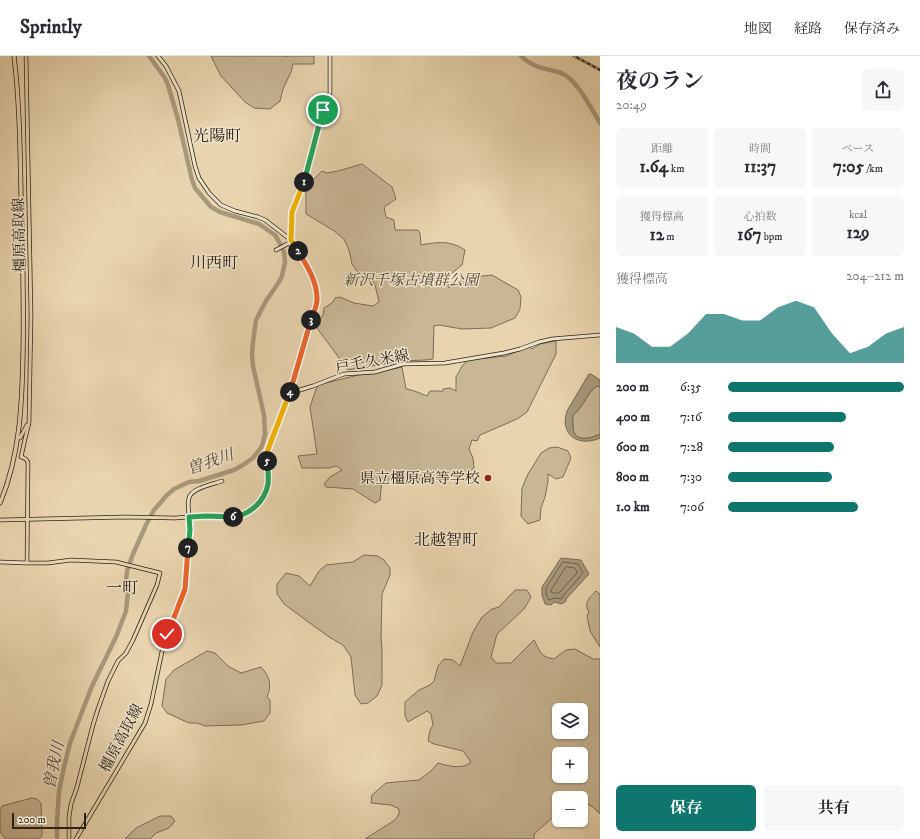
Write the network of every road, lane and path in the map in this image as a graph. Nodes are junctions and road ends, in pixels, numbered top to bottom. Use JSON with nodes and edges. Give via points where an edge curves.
{"nodes":[{"id":1,"x":14,"y":56,"type":"edge"},
{"id":2,"x":26,"y":56,"type":"edge"},
{"id":3,"x":158,"y":56,"type":"edge"},
{"id":4,"x":330,"y":56,"type":"edge"},
{"id":5,"x":290,"y":242,"type":"junction"},
{"id":6,"x":277,"y":250,"type":"dead end"},
{"id":7,"x":600,"y":335,"type":"edge"},
{"id":8,"x":290,"y":393,"type":"junction"},
{"id":9,"x":29,"y":413,"type":"junction"},
{"id":10,"x":20,"y":438,"type":"dead end"},
{"id":11,"x":222,"y":481,"type":"dead end"},
{"id":12,"x":0,"y":503,"type":"edge"},
{"id":13,"x":189,"y":517,"type":"junction"},
{"id":14,"x":0,"y":520,"type":"edge"},
{"id":15,"x":27,"y":520,"type":"junction"},
{"id":16,"x":0,"y":562,"type":"edge"},
{"id":17,"x":27,"y":563,"type":"junction"},
{"id":18,"x":69,"y":839,"type":"edge"},
{"id":19,"x":76,"y":839,"type":"edge"}],
"edges":[{"from":1,"to":12,"type":"highway","via":[[20,137],[23,372],[18,437],[10,476]]},
{"from":2,"to":9,"type":"main road","name":"橿原高取線","via":[[31,316]]},
{"from":3,"to":5,"type":"street","via":[[179,91],[195,166],[209,193],[221,205],[265,220]]},
{"from":4,"to":5,"type":"street","via":[[330,93],[323,110],[306,176],[292,212]]},
{"from":5,"to":6,"type":"street"},
{"from":5,"to":8,"type":"street","via":[[306,264],[315,283],[317,299]]},
{"from":7,"to":8,"type":"street","name":"戸毛久米線","via":[[552,339],[504,353],[445,363],[403,364],[375,372],[344,374]]},
{"from":8,"to":13,"type":"street","via":[[267,452],[268,484],[260,502],[255,508],[236,517]]},
{"from":9,"to":10,"type":"main road","name":"橿原高取線","via":[[27,425]]},
{"from":9,"to":15,"type":"main road","name":"橿原高取線","via":[[29,425],[21,457],[25,457],[28,462]]},
{"from":11,"to":13,"type":"street","via":[[190,494]]},
{"from":13,"to":15,"type":"main road"},
{"from":13,"to":19,"type":"main road","name":"橿原高取線","via":[[185,589],[164,642],[152,704],[142,727]]},
{"from":14,"to":15,"type":"main road"},
{"from":15,"to":17,"type":"main road","name":"橿原高取線"},
{"from":16,"to":17,"type":"street"},
{"from":17,"to":18,"type":"main road","name":"橿原高取線","via":[[96,561],[126,564],[160,573],[155,591],[133,640],[108,681],[92,725],[71,804]]}]}
